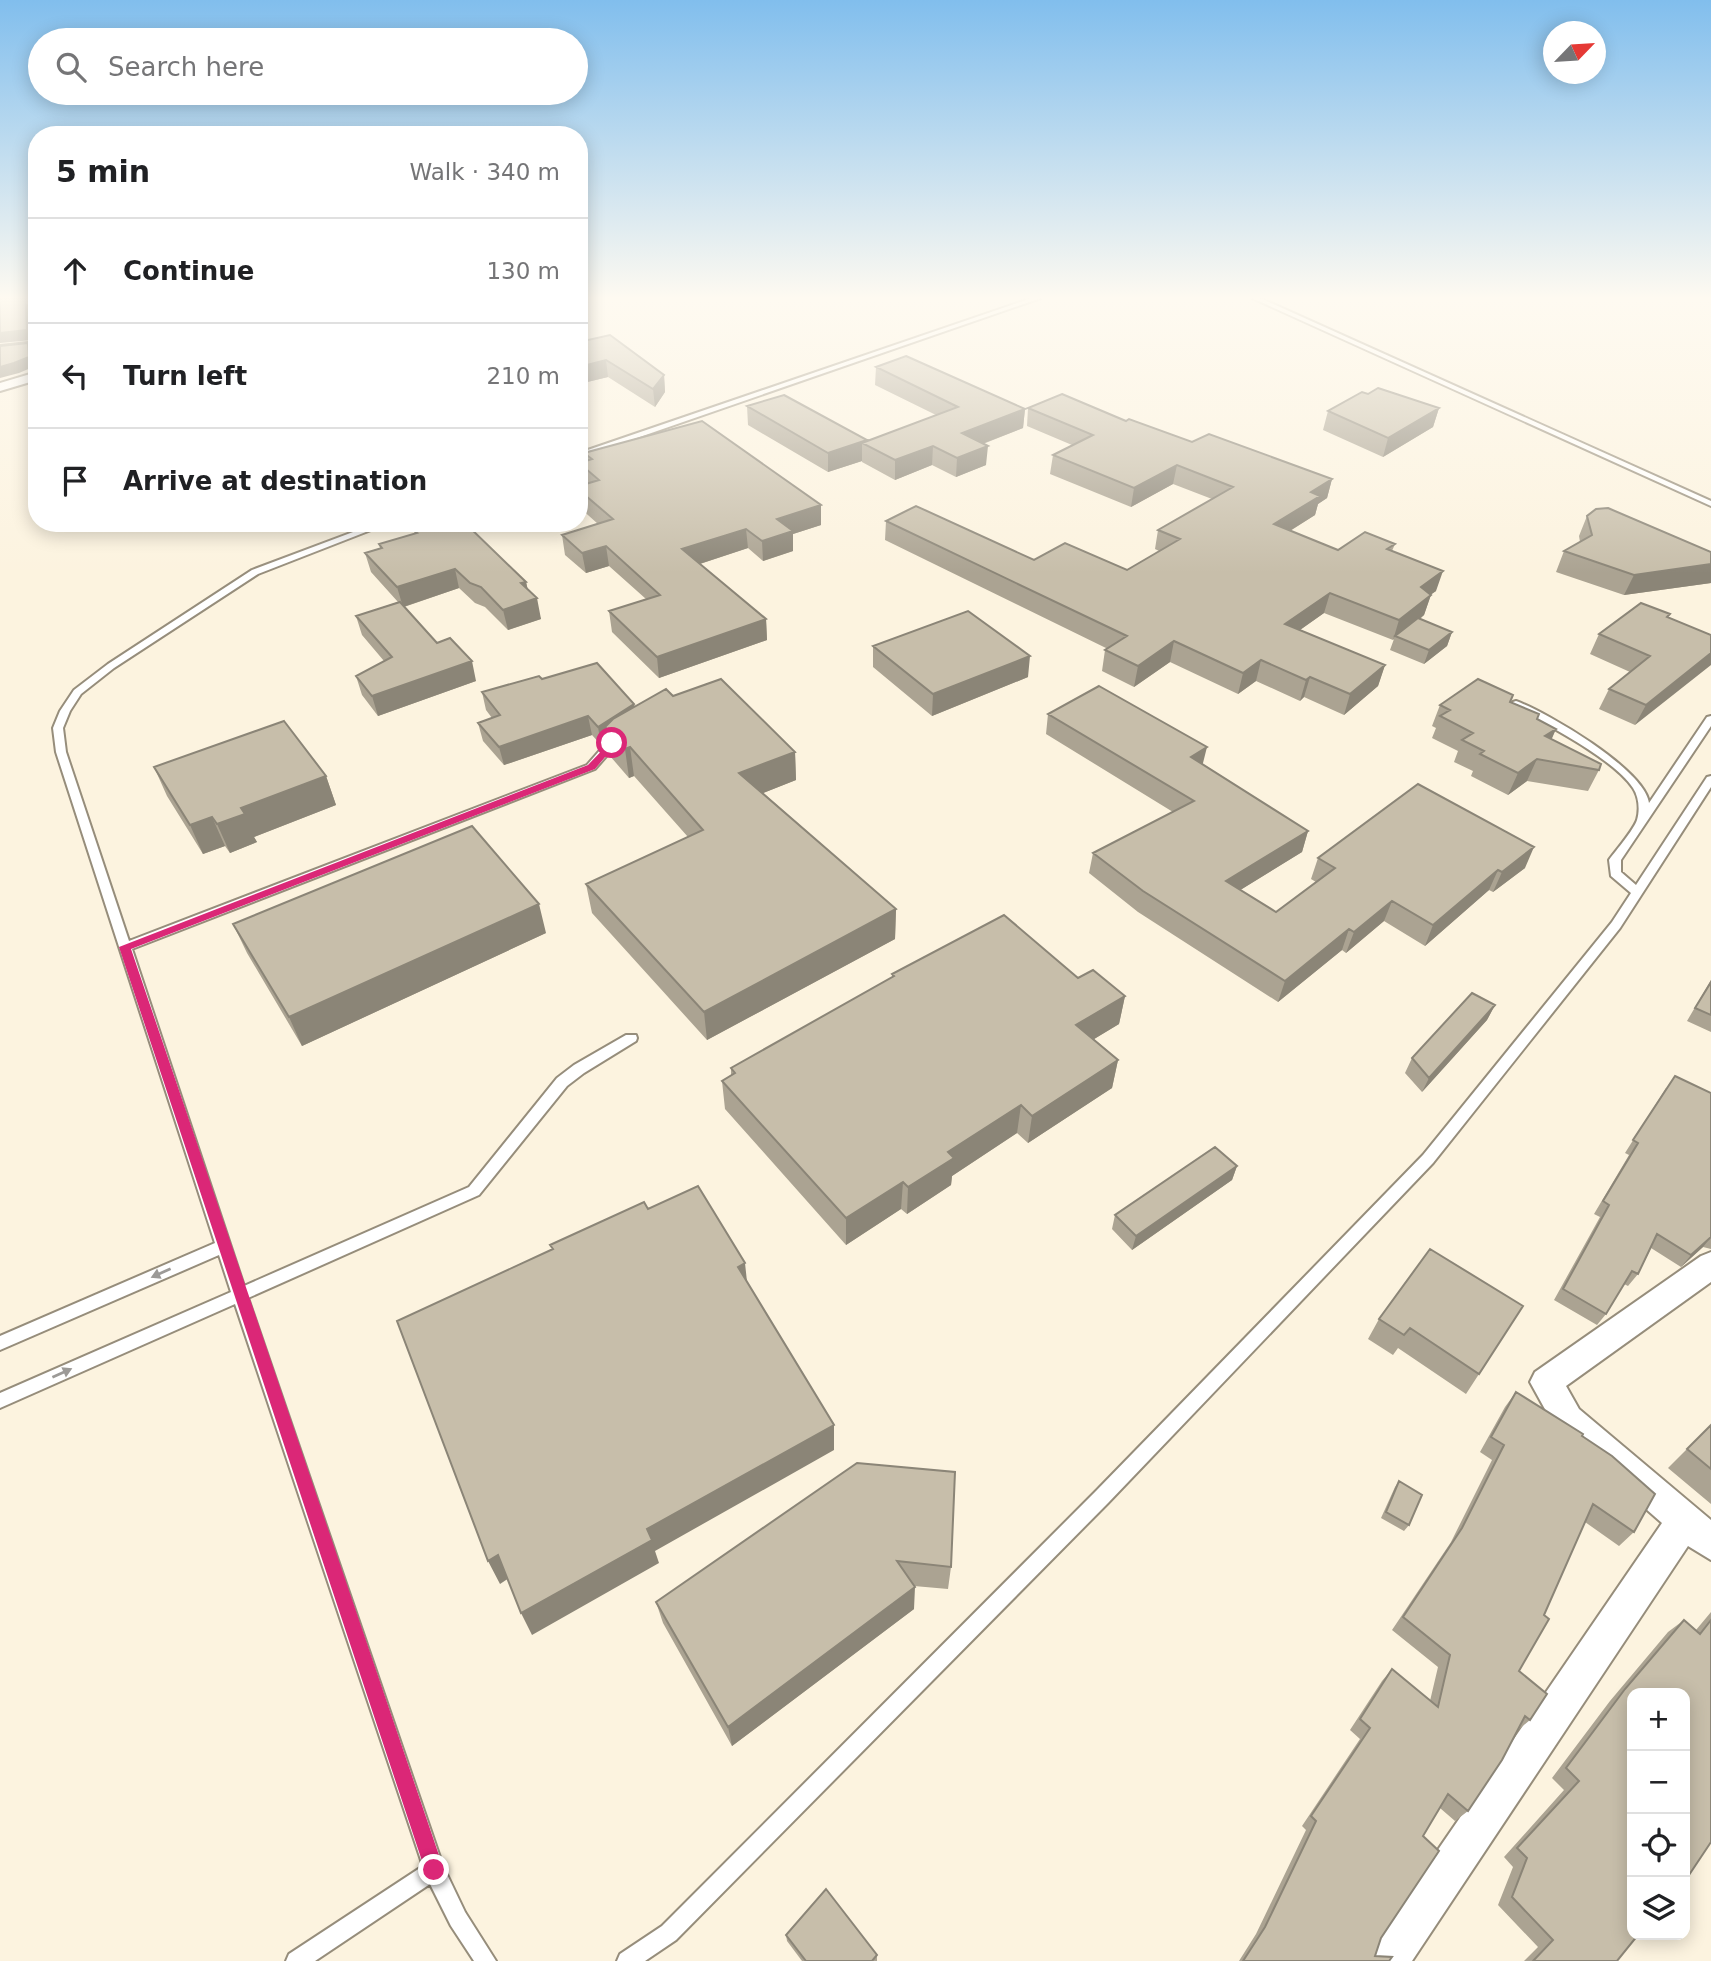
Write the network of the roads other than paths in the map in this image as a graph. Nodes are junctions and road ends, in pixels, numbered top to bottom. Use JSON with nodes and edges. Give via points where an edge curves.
{"nodes":[{"id":1,"x":772,"y":390,"type":"edge"},
{"id":2,"x":1459,"y":390,"type":"edge"},
{"id":3,"x":588,"y":453,"type":"edge"},
{"id":4,"x":1711,"y":503,"type":"edge"},
{"id":5,"x":361,"y":532,"type":"edge"},
{"id":6,"x":1517,"y":704,"type":"edge"},
{"id":7,"x":1711,"y":719,"type":"edge"},
{"id":8,"x":634,"y":731,"type":"edge"},
{"id":9,"x":1711,"y":779,"type":"edge"},
{"id":10,"x":1642,"y":820,"type":"junction"},
{"id":11,"x":1638,"y":892,"type":"junction"},
{"id":12,"x":125,"y":947,"type":"junction"},
{"id":13,"x":631,"y":1038,"type":"dead end"},
{"id":14,"x":223,"y":1246,"type":"junction"},
{"id":15,"x":1711,"y":1265,"type":"edge"},
{"id":16,"x":240,"y":1293,"type":"junction"},
{"id":17,"x":0,"y":1343,"type":"edge"},
{"id":18,"x":0,"y":1401,"type":"edge"},
{"id":19,"x":1698,"y":1531,"type":"edge"},
{"id":20,"x":434,"y":1870,"type":"junction"},
{"id":21,"x":296,"y":1961,"type":"edge"},
{"id":22,"x":486,"y":1961,"type":"edge"},
{"id":23,"x":627,"y":1961,"type":"edge"},
{"id":24,"x":1387,"y":1961,"type":"edge"}],
"edges":[{"from":1,"to":3,"type":"lane"},
{"from":2,"to":4,"type":"lane"},
{"from":5,"to":12,"type":"lane","via":[[255,572],[111,666],[77,692],[65,711],[58,728],[61,752]]},
{"from":6,"to":10,"type":"lane","via":[[1614,762],[1643,796]]},
{"from":7,"to":10,"type":"lane"},
{"from":8,"to":12,"type":"lane","via":[[612,743],[591,767]]},
{"from":9,"to":11,"type":"lane"},
{"from":10,"to":11,"type":"lane","via":[[1615,860],[1614,869]]},
{"from":11,"to":23,"type":"lane","via":[[1429,1159],[689,1913],[669,1933]]},
{"from":12,"to":14,"type":"lane"},
{"from":13,"to":16,"type":"lane","via":[[562,1082],[474,1191]]},
{"from":14,"to":16,"type":"lane"},
{"from":14,"to":17,"type":"lane","one_way":true},
{"from":15,"to":19,"type":"street","via":[[1546,1382],[1568,1420]]},
{"from":18,"to":16,"type":"lane","one_way":true},
{"from":16,"to":20,"type":"lane"},
{"from":19,"to":24,"type":"street"},
{"from":20,"to":21,"type":"lane"},
{"from":20,"to":22,"type":"lane"}]}
